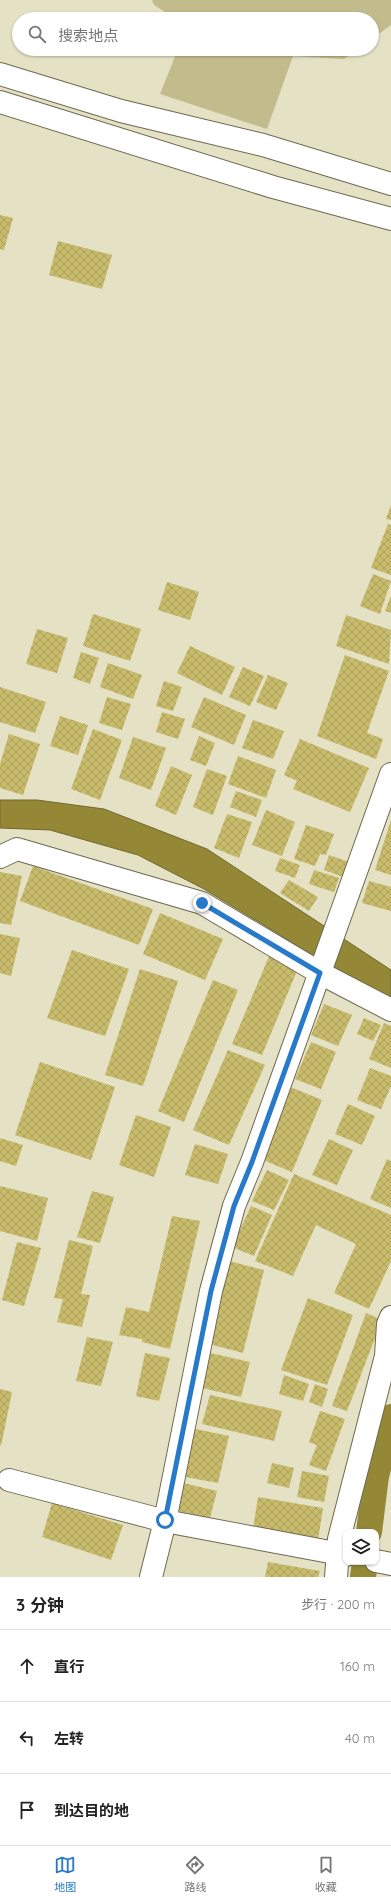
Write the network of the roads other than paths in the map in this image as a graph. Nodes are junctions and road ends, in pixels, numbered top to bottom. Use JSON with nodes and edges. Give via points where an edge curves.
{"nodes":[{"id":1,"x":0,"y":74,"type":"edge"},
{"id":2,"x":0,"y":102,"type":"edge"},
{"id":3,"x":391,"y":184,"type":"edge"},
{"id":4,"x":391,"y":219,"type":"edge"},
{"id":5,"x":391,"y":774,"type":"edge"},
{"id":6,"x":0,"y":857,"type":"edge"},
{"id":7,"x":320,"y":973,"type":"junction"},
{"id":8,"x":391,"y":1010,"type":"edge"},
{"id":9,"x":391,"y":1317,"type":"edge"},
{"id":10,"x":389,"y":1344,"type":"edge"},
{"id":11,"x":9,"y":1480,"type":"dead end"},
{"id":12,"x":165,"y":1520,"type":"junction"},
{"id":13,"x":342,"y":1554,"type":"edge"},
{"id":14,"x":379,"y":1562,"type":"edge"},
{"id":15,"x":391,"y":1564,"type":"edge"},
{"id":16,"x":391,"y":1567,"type":"edge"},
{"id":17,"x":151,"y":1577,"type":"edge"},
{"id":18,"x":336,"y":1577,"type":"edge"},
{"id":19,"x":390,"y":1577,"type":"edge"}],
"edges":[{"from":1,"to":3,"type":"street","via":[[121,111],[263,145]]},
{"from":2,"to":4,"type":"street","via":[[273,187]]},
{"from":5,"to":7,"type":"street"},
{"from":6,"to":7,"type":"street","via":[[17,849],[202,903]]},
{"from":7,"to":8,"type":"street"},
{"from":7,"to":12,"type":"street","via":[[234,1206],[211,1291]]},
{"from":9,"to":10,"type":"street","via":[[388,1324]]},
{"from":10,"to":13,"type":"street","via":[[339,1539]]},
{"from":11,"to":12,"type":"street"},
{"from":12,"to":13,"type":"street"},
{"from":12,"to":17,"type":"street"},
{"from":13,"to":18,"type":"street"},
{"from":14,"to":15,"type":"street"},
{"from":16,"to":19,"type":"street"}]}
